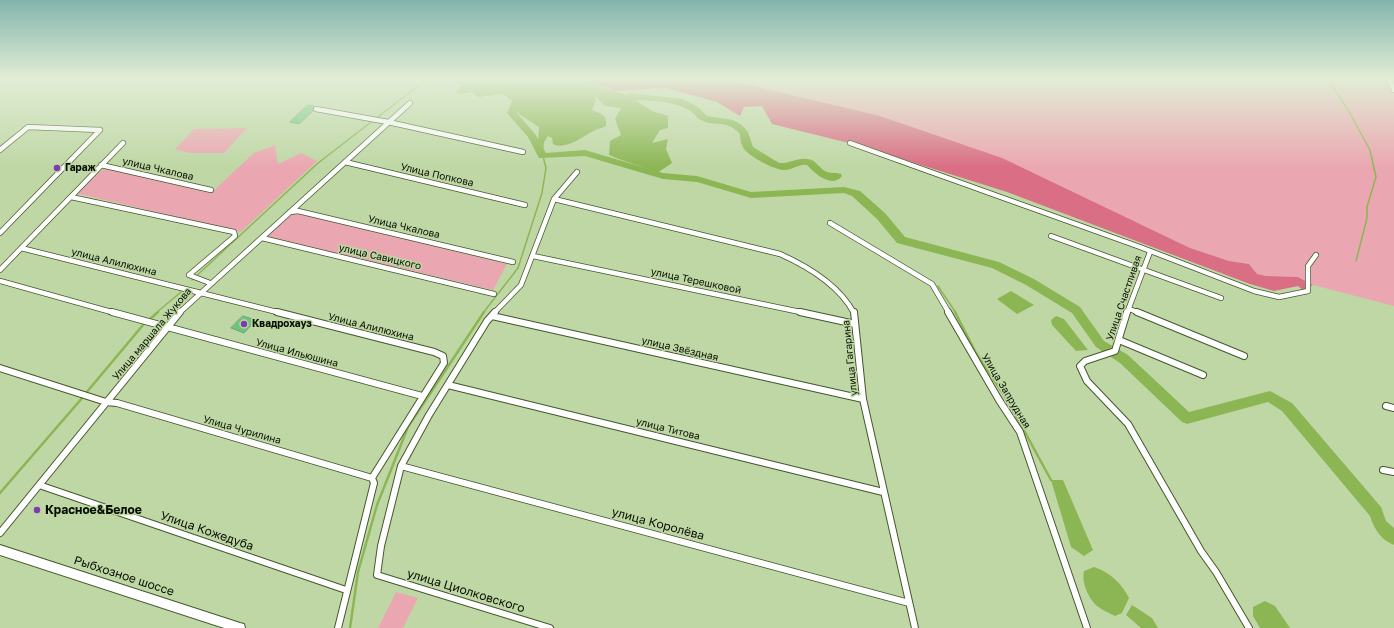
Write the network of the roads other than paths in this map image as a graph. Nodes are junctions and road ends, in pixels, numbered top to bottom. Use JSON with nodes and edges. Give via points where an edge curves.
{"nodes":[{"id":1,"x":404,"y":108,"type":"edge"},
{"id":2,"x":316,"y":109,"type":"dead end"},
{"id":3,"x":388,"y":122,"type":"junction"},
{"id":4,"x":123,"y":143,"type":"dead end"},
{"id":5,"x":850,"y":143,"type":"dead end"},
{"id":6,"x":0,"y":150,"type":"edge"},
{"id":7,"x":523,"y":152,"type":"dead end"},
{"id":8,"x":345,"y":162,"type":"junction"},
{"id":9,"x":101,"y":165,"type":"junction"},
{"id":10,"x":576,"y":172,"type":"dead end"},
{"id":11,"x":211,"y":190,"type":"dead end"},
{"id":12,"x":70,"y":197,"type":"junction"},
{"id":13,"x":554,"y":199,"type":"junction"},
{"id":14,"x":525,"y":205,"type":"dead end"},
{"id":15,"x":290,"y":212,"type":"junction"},
{"id":16,"x":830,"y":223,"type":"dead end"},
{"id":17,"x":0,"y":233,"type":"edge"},
{"id":18,"x":1051,"y":236,"type":"dead end"},
{"id":19,"x":262,"y":238,"type":"junction"},
{"id":20,"x":21,"y":248,"type":"junction"},
{"id":21,"x":1150,"y":252,"type":"junction"},
{"id":22,"x":1316,"y":255,"type":"dead end"},
{"id":23,"x":534,"y":256,"type":"junction"},
{"id":24,"x":513,"y":262,"type":"dead end"},
{"id":25,"x":1144,"y":269,"type":"junction"},
{"id":26,"x":0,"y":270,"type":"edge"},
{"id":27,"x":0,"y":281,"type":"edge"},
{"id":28,"x":210,"y":283,"type":"junction"},
{"id":29,"x":200,"y":293,"type":"junction"},
{"id":30,"x":494,"y":294,"type":"dead end"},
{"id":31,"x":1221,"y":298,"type":"dead end"},
{"id":32,"x":1129,"y":310,"type":"junction"},
{"id":33,"x":492,"y":316,"type":"junction"},
{"id":34,"x":855,"y":324,"type":"junction"},
{"id":35,"x":167,"y":328,"type":"junction"},
{"id":36,"x":1119,"y":340,"type":"junction"},
{"id":37,"x":1244,"y":356,"type":"dead end"},
{"id":38,"x":0,"y":368,"type":"edge"},
{"id":39,"x":1204,"y":375,"type":"dead end"},
{"id":40,"x":448,"y":385,"type":"junction"},
{"id":41,"x":422,"y":396,"type":"junction"},
{"id":42,"x":864,"y":399,"type":"junction"},
{"id":43,"x":106,"y":402,"type":"junction"},
{"id":44,"x":1386,"y":406,"type":"dead end"},
{"id":45,"x":1394,"y":408,"type":"edge"},
{"id":46,"x":401,"y":466,"type":"junction"},
{"id":47,"x":1383,"y":470,"type":"dead end"},
{"id":48,"x":1394,"y":472,"type":"edge"},
{"id":49,"x":372,"y":478,"type":"junction"},
{"id":50,"x":39,"y":486,"type":"junction"},
{"id":51,"x":883,"y":492,"type":"junction"},
{"id":52,"x":0,"y":533,"type":"edge"},
{"id":53,"x":0,"y":550,"type":"edge"},
{"id":54,"x":346,"y":590,"type":"junction"},
{"id":55,"x":909,"y":603,"type":"junction"},
{"id":56,"x":240,"y":628,"type":"edge"},
{"id":57,"x":338,"y":628,"type":"edge"},
{"id":58,"x":550,"y":628,"type":"edge"},
{"id":59,"x":915,"y":628,"type":"edge"},
{"id":60,"x":1087,"y":628,"type":"edge"},
{"id":61,"x":1249,"y":628,"type":"edge"}],
"edges":[{"from":1,"to":3,"type":"street","name":"Улица маршала Жукова"},
{"from":2,"to":3,"type":"street"},
{"from":3,"to":7,"type":"street"},
{"from":3,"to":8,"type":"street","name":"Улица маршала Жукова"},
{"from":4,"to":9,"type":"street"},
{"from":5,"to":21,"type":"street"},
{"from":6,"to":17,"type":"street","via":[[28,127],[100,130]]},
{"from":8,"to":14,"type":"street","name":"Улица Попкова"},
{"from":8,"to":15,"type":"street","name":"Улица маршала Жукова"},
{"from":9,"to":11,"type":"street","name":"улица Чкалова"},
{"from":9,"to":12,"type":"street"},
{"from":10,"to":13,"type":"street"},
{"from":12,"to":20,"type":"street"},
{"from":12,"to":28,"type":"street","via":[[234,234],[189,276]]},
{"from":13,"to":23,"type":"street"},
{"from":13,"to":34,"type":"street","name":"улица Гагарина","via":[[749,246],[794,260],[805,265],[844,297],[854,313]]},
{"from":15,"to":19,"type":"street","name":"Улица маршала Жукова"},
{"from":15,"to":24,"type":"street","name":"Улица Чкалова","via":[[298,211]]},
{"from":16,"to":60,"type":"street","name":"Улица Запрудная","via":[[932,284],[1020,432]]},
{"from":18,"to":25,"type":"street"},
{"from":19,"to":28,"type":"street","name":"Улица маршала Жукова"},
{"from":19,"to":30,"type":"street","name":"улица Савицкого"},
{"from":20,"to":26,"type":"street"},
{"from":20,"to":29,"type":"street","name":"улица Алилюхина"},
{"from":21,"to":22,"type":"street","via":[[1254,291],[1279,296],[1308,291],[1308,266]]},
{"from":21,"to":25,"type":"street","name":"Улица Счастливая"},
{"from":23,"to":33,"type":"street","via":[[521,285]]},
{"from":23,"to":34,"type":"street","name":"улица Терешковой"},
{"from":25,"to":31,"type":"street"},
{"from":25,"to":32,"type":"street","name":"Улица Счастливая"},
{"from":27,"to":35,"type":"street","name":"Улица Ильюшина"},
{"from":28,"to":29,"type":"street","name":"Улица маршала Жукова"},
{"from":29,"to":35,"type":"street","name":"Улица маршала Жукова"},
{"from":29,"to":41,"type":"street","name":"Улица Алилюхина","via":[[443,356],[444,363]]},
{"from":32,"to":36,"type":"street","name":"Улица Счастливая"},
{"from":32,"to":37,"type":"street"},
{"from":33,"to":40,"type":"street"},
{"from":33,"to":42,"type":"street","name":"улица Звёздная"},
{"from":34,"to":42,"type":"street","name":"улица Гагарина"},
{"from":35,"to":41,"type":"street","name":"Улица Ильюшина"},
{"from":35,"to":43,"type":"street","name":"Улица маршала Жукова"},
{"from":36,"to":39,"type":"street"},
{"from":36,"to":61,"type":"street","name":"Улица Счастливая","via":[[1115,351],[1086,361],[1080,366],[1087,381],[1128,424],[1201,551]]},
{"from":38,"to":43,"type":"street","name":"Улица Чурилина"},
{"from":40,"to":46,"type":"street"},
{"from":40,"to":51,"type":"street","name":"улица Титова"},
{"from":41,"to":49,"type":"street","via":[[422,400]]},
{"from":42,"to":51,"type":"street","name":"улица Гагарина"},
{"from":43,"to":49,"type":"street","name":"Улица Чурилина","via":[[117,403]]},
{"from":43,"to":50,"type":"street","name":"Улица маршала Жукова"},
{"from":44,"to":45,"type":"street"},
{"from":46,"to":55,"type":"street","name":"улица Королёва"},
{"from":46,"to":58,"type":"street","name":"улица Циолковского","via":[[381,546],[377,575]]},
{"from":47,"to":48,"type":"street"},
{"from":49,"to":54,"type":"street","via":[[374,483]]},
{"from":50,"to":52,"type":"street","name":"Улица маршала Жукова"},
{"from":50,"to":54,"type":"street","name":"Улица Кожедуба"},
{"from":51,"to":55,"type":"street","name":"улица Гагарина"},
{"from":53,"to":56,"type":"street","name":"Рыбхозное шоссе"},
{"from":54,"to":57,"type":"street"},
{"from":55,"to":59,"type":"street","name":"улица Гагарина"}]}
